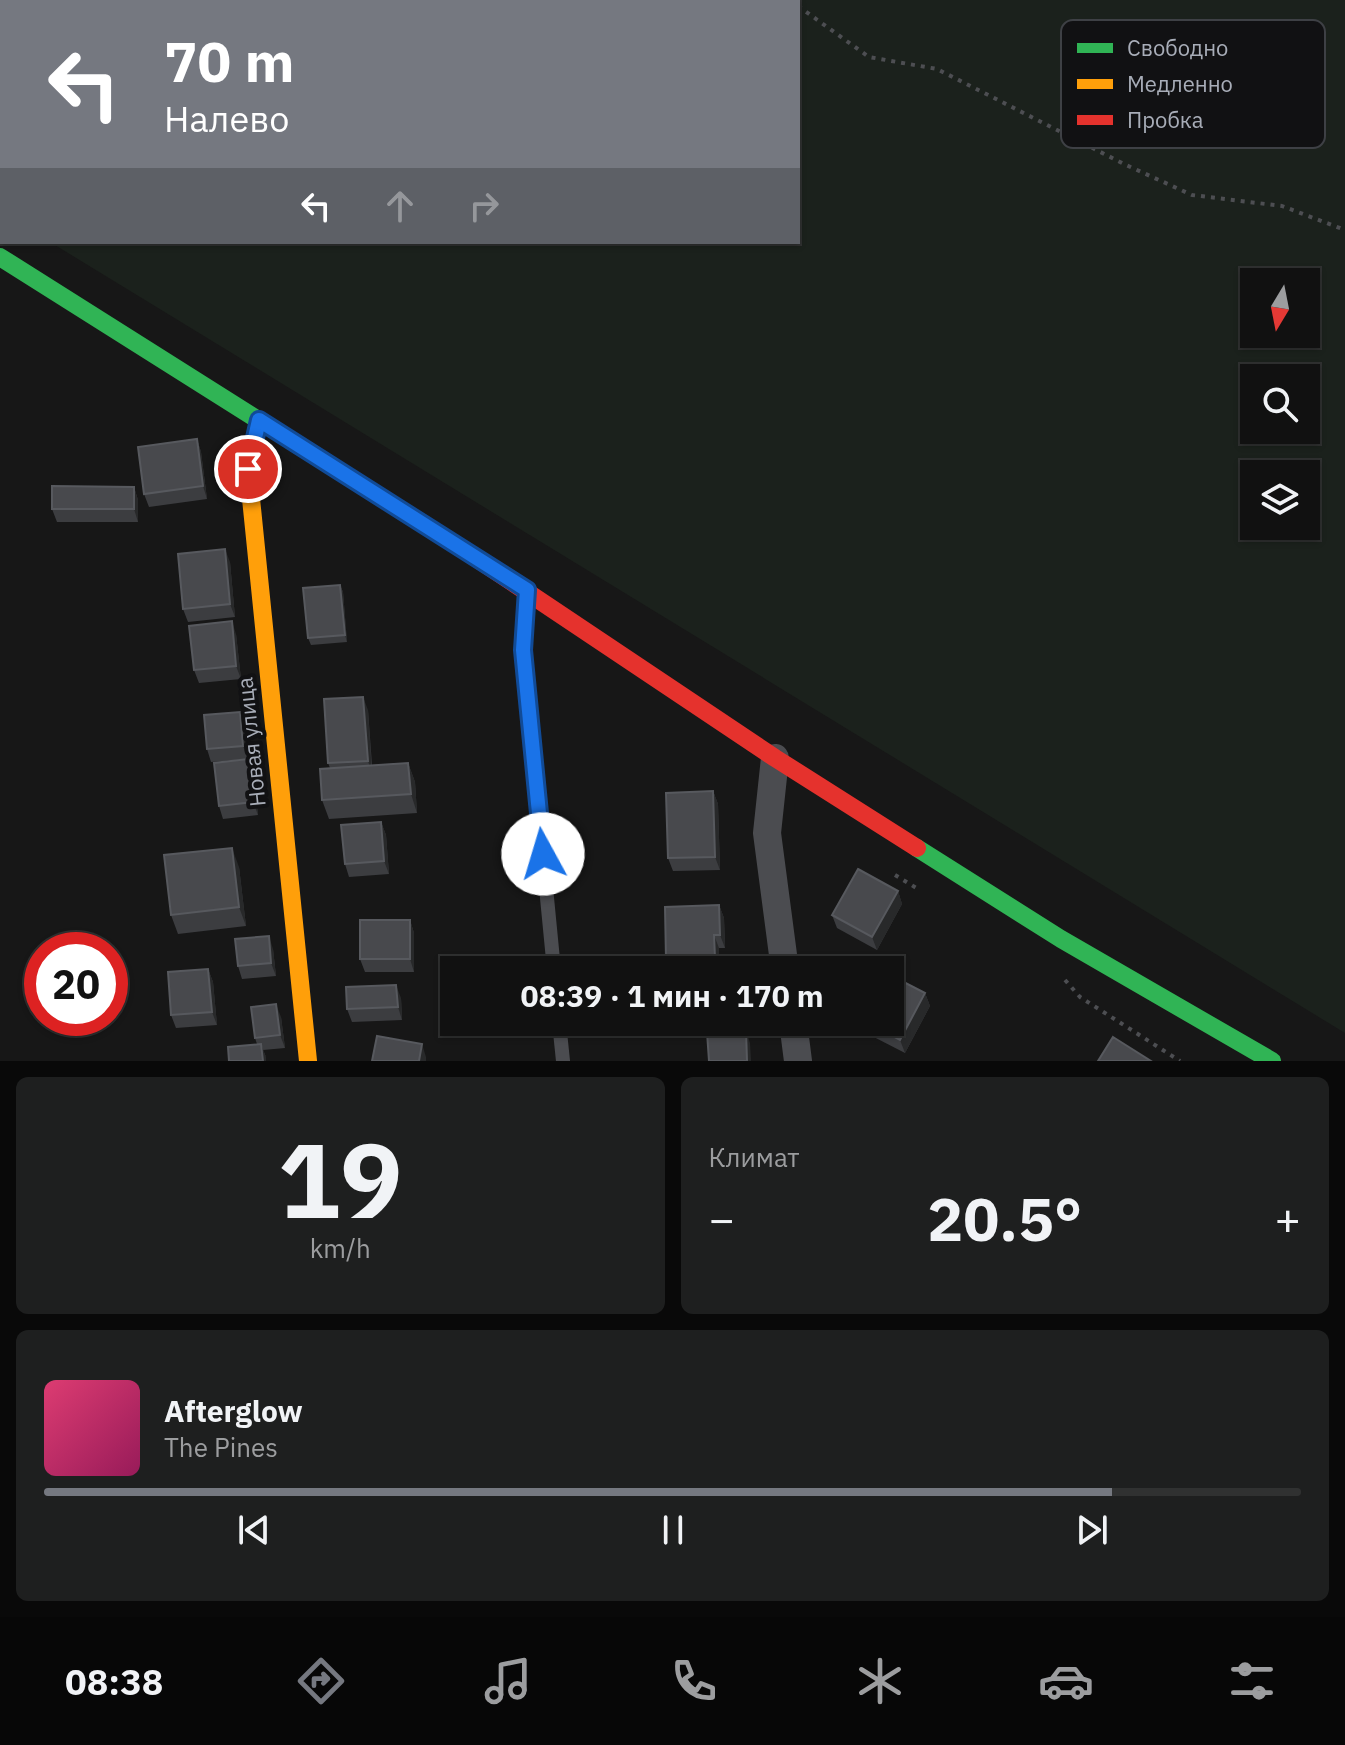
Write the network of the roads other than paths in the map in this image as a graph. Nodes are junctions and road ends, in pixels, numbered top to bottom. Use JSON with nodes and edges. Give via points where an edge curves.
{"nodes":[{"id":1,"x":0,"y":257,"type":"edge"},
{"id":2,"x":259,"y":420,"type":"junction"},
{"id":3,"x":527,"y":590,"type":"junction"},
{"id":4,"x":775,"y":758,"type":"junction"},
{"id":5,"x":553,"y":956,"type":"edge"},
{"id":6,"x":783,"y":956,"type":"edge"},
{"id":7,"x":560,"y":1036,"type":"edge"},
{"id":8,"x":795,"y":1036,"type":"edge"},
{"id":9,"x":308,"y":1061,"type":"edge"},
{"id":10,"x":563,"y":1061,"type":"edge"},
{"id":11,"x":798,"y":1061,"type":"edge"},
{"id":12,"x":1272,"y":1061,"type":"edge"}],
"edges":[{"from":1,"to":2,"type":"street"},
{"from":2,"to":3,"type":"street"},
{"from":2,"to":9,"type":"street","name":"Новая улица","via":[[248,469]]},
{"from":3,"to":4,"type":"street"},
{"from":3,"to":5,"type":"lane","via":[[523,650]]},
{"from":4,"to":6,"type":"street","via":[[767,833]]},
{"from":4,"to":12,"type":"street","via":[[1061,939]]},
{"from":7,"to":10,"type":"lane"},
{"from":8,"to":11,"type":"street"}]}
